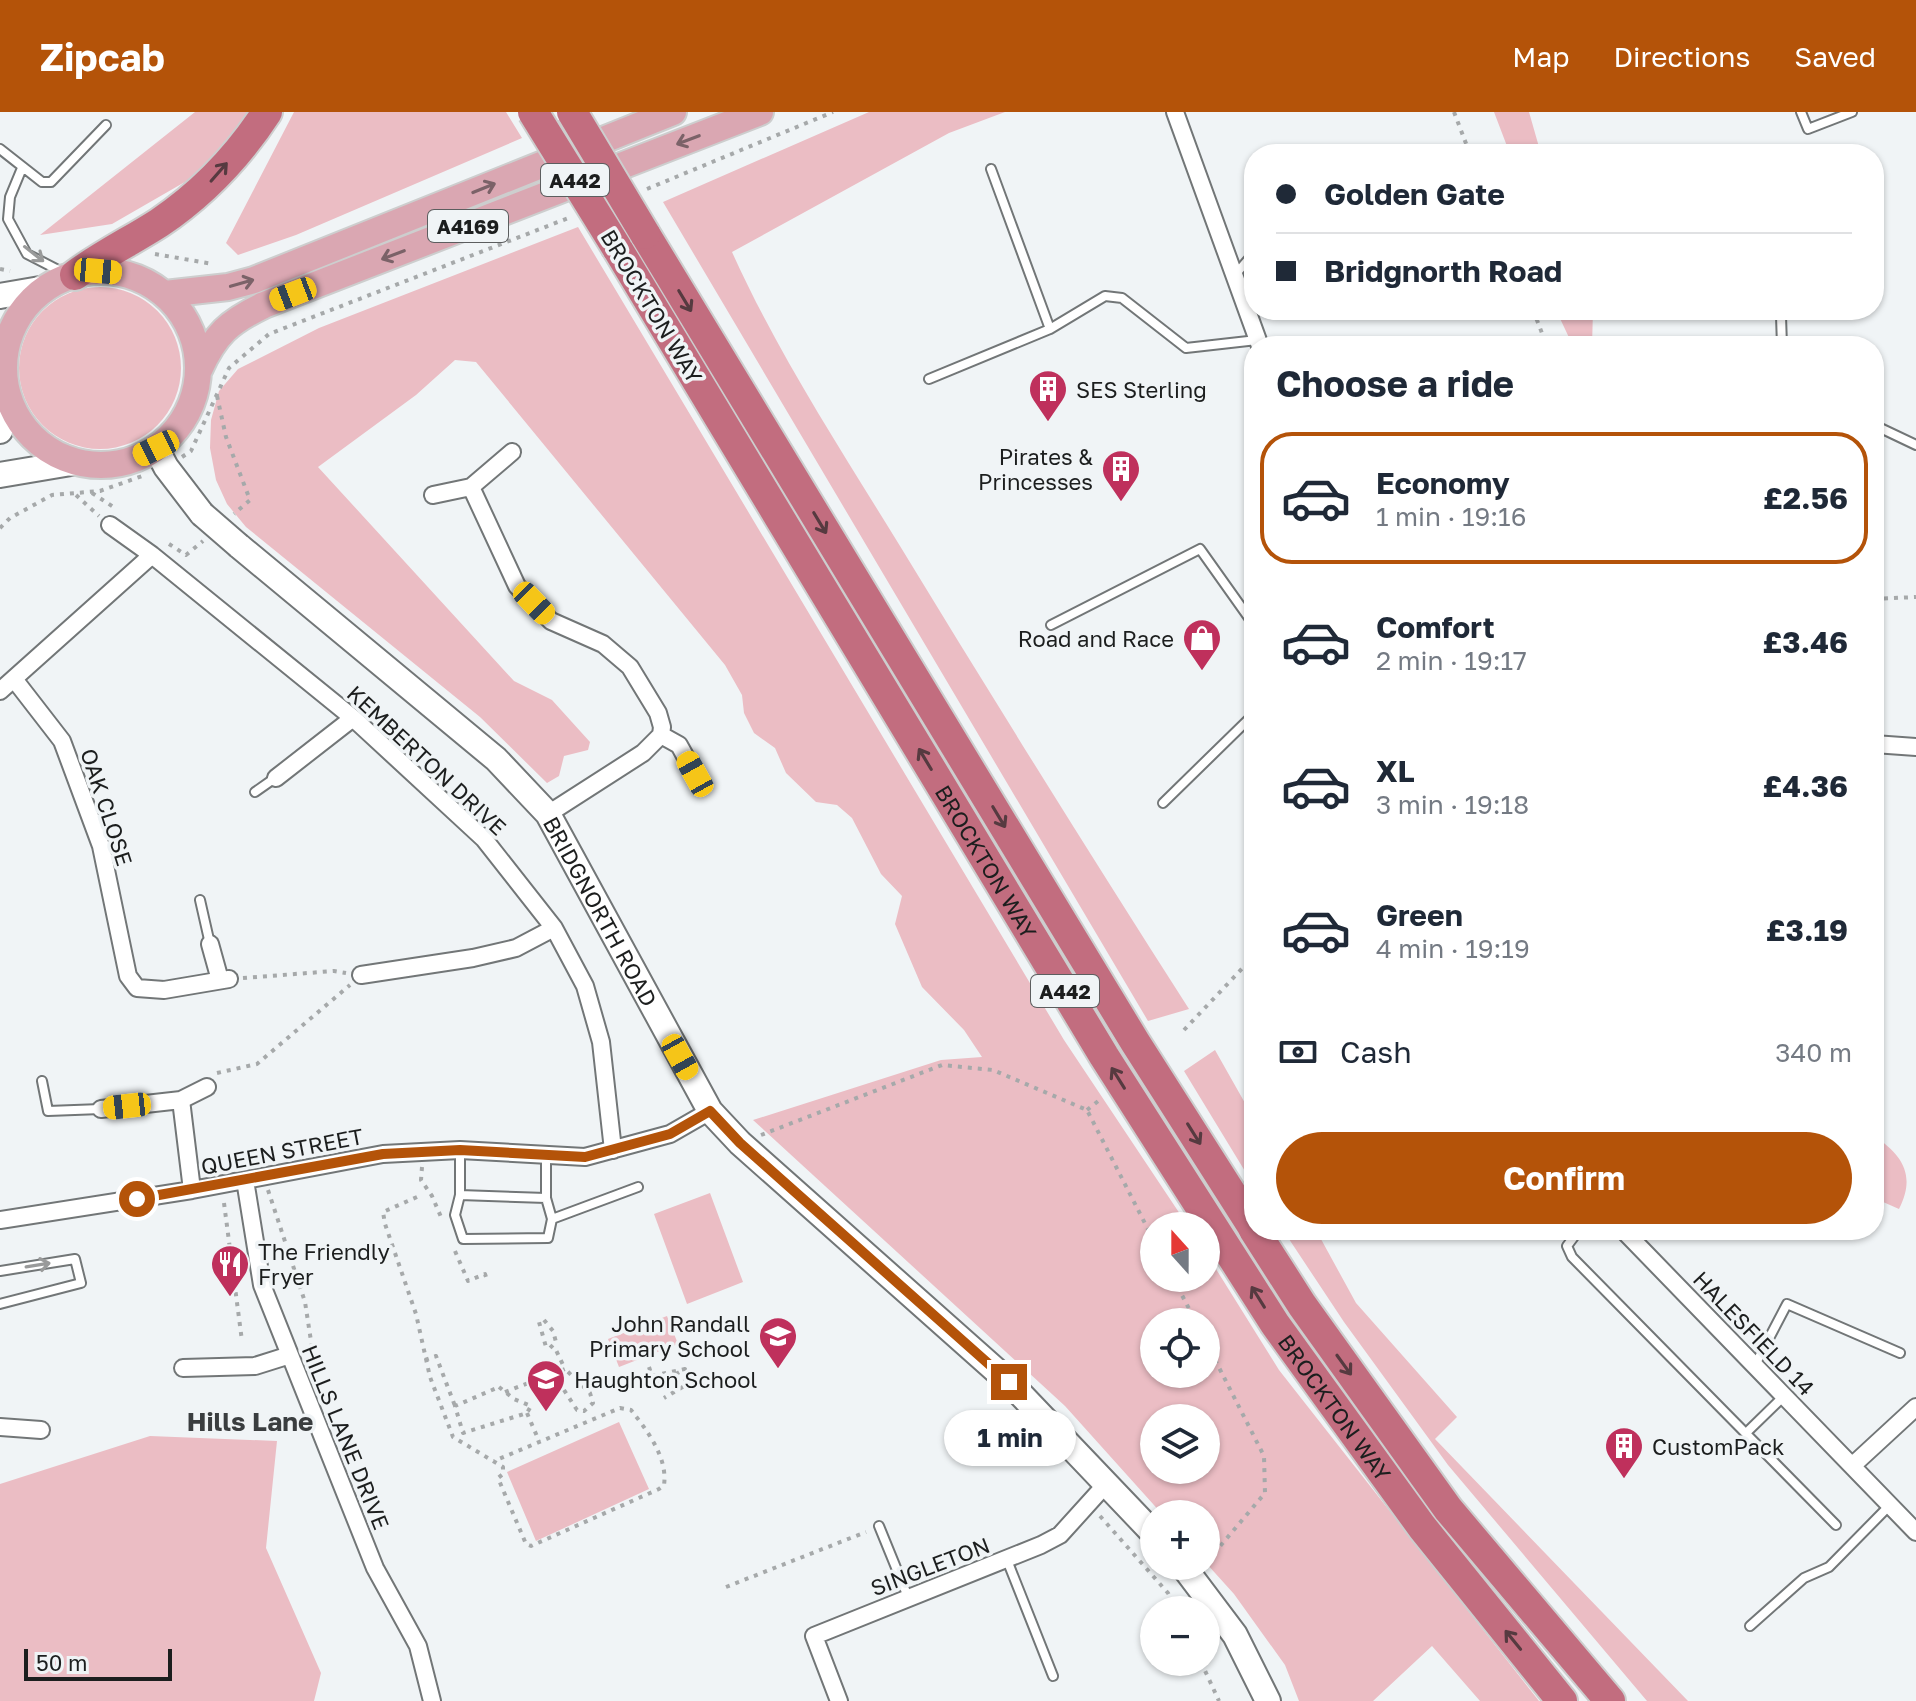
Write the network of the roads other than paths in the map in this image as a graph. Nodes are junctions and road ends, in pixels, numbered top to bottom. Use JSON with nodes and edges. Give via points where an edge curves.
{"nodes":[{"id":1,"x":267,"y":112,"type":"edge"},
{"id":2,"x":533,"y":112,"type":"edge"},
{"id":3,"x":572,"y":112,"type":"edge"},
{"id":4,"x":673,"y":112,"type":"edge"},
{"id":5,"x":760,"y":112,"type":"edge"},
{"id":6,"x":1175,"y":112,"type":"edge"},
{"id":7,"x":1801,"y":112,"type":"edge"},
{"id":8,"x":1852,"y":112,"type":"edge"},
{"id":9,"x":106,"y":125,"type":"dead end"},
{"id":10,"x":0,"y":149,"type":"edge"},
{"id":11,"x":22,"y":168,"type":"junction"},
{"id":12,"x":991,"y":169,"type":"dead end"},
{"id":13,"x":1244,"y":264,"type":"edge"},
{"id":14,"x":72,"y":275,"type":"junction"},
{"id":15,"x":1234,"y":276,"type":"junction"},
{"id":16,"x":46,"y":288,"type":"junction"},
{"id":17,"x":165,"y":294,"type":"junction"},
{"id":18,"x":0,"y":296,"type":"edge"},
{"id":19,"x":1244,"y":303,"type":"edge"},
{"id":20,"x":1050,"y":329,"type":"junction"},
{"id":21,"x":1244,"y":344,"type":"edge"},
{"id":22,"x":2,"y":358,"type":"edge"},
{"id":23,"x":199,"y":370,"type":"junction"},
{"id":24,"x":929,"y":379,"type":"dead end"},
{"id":25,"x":8,"y":397,"type":"junction"},
{"id":26,"x":1884,"y":430,"type":"edge"},
{"id":27,"x":0,"y":431,"type":"edge"},
{"id":28,"x":1916,"y":445,"type":"edge"},
{"id":29,"x":512,"y":452,"type":"dead end"},
{"id":30,"x":161,"y":458,"type":"junction"},
{"id":31,"x":77,"y":462,"type":"junction"},
{"id":32,"x":0,"y":475,"type":"edge"},
{"id":33,"x":471,"y":487,"type":"junction"},
{"id":34,"x":433,"y":495,"type":"dead end"},
{"id":35,"x":110,"y":525,"type":"road end"},
{"id":36,"x":152,"y":555,"type":"junction"},
{"id":37,"x":1244,"y":611,"type":"edge"},
{"id":38,"x":1051,"y":625,"type":"dead end"},
{"id":39,"x":14,"y":679,"type":"junction"},
{"id":40,"x":0,"y":691,"type":"edge"},
{"id":41,"x":353,"y":718,"type":"junction"},
{"id":42,"x":1244,"y":724,"type":"edge"},
{"id":43,"x":661,"y":735,"type":"junction"},
{"id":44,"x":1884,"y":745,"type":"edge"},
{"id":45,"x":1916,"y":747,"type":"edge"},
{"id":46,"x":695,"y":774,"type":"dead end"},
{"id":47,"x":276,"y":778,"type":"joint"},
{"id":48,"x":255,"y":792,"type":"dead end"},
{"id":49,"x":1163,"y":803,"type":"dead end"},
{"id":50,"x":548,"y":814,"type":"junction"},
{"id":51,"x":200,"y":900,"type":"dead end"},
{"id":52,"x":554,"y":928,"type":"junction"},
{"id":53,"x":210,"y":944,"type":"joint"},
{"id":54,"x":361,"y":975,"type":"road end"},
{"id":55,"x":42,"y":1081,"type":"dead end"},
{"id":56,"x":207,"y":1087,"type":"road end"},
{"id":57,"x":181,"y":1100,"type":"junction"},
{"id":58,"x":101,"y":1109,"type":"joint"},
{"id":59,"x":710,"y":1111,"type":"junction"},
{"id":60,"x":460,"y":1150,"type":"junction"},
{"id":61,"x":613,"y":1150,"type":"junction"},
{"id":62,"x":546,"y":1156,"type":"junction"},
{"id":63,"x":245,"y":1180,"type":"junction"},
{"id":64,"x":638,"y":1187,"type":"dead end"},
{"id":65,"x":192,"y":1190,"type":"junction"},
{"id":66,"x":460,"y":1195,"type":"junction"},
{"id":67,"x":546,"y":1198,"type":"junction"},
{"id":68,"x":1244,"y":1214,"type":"edge"},
{"id":69,"x":552,"y":1219,"type":"junction"},
{"id":70,"x":0,"y":1220,"type":"edge"},
{"id":71,"x":1260,"y":1240,"type":"edge"},
{"id":72,"x":1572,"y":1240,"type":"edge"},
{"id":73,"x":1633,"y":1240,"type":"edge"},
{"id":74,"x":0,"y":1271,"type":"edge"},
{"id":75,"x":0,"y":1304,"type":"edge"},
{"id":76,"x":1900,"y":1353,"type":"dead end"},
{"id":77,"x":290,"y":1355,"type":"junction"},
{"id":78,"x":1755,"y":1366,"type":"junction"},
{"id":79,"x":183,"y":1368,"type":"dead end"},
{"id":80,"x":1784,"y":1396,"type":"junction"},
{"id":81,"x":1916,"y":1407,"type":"edge"},
{"id":82,"x":0,"y":1427,"type":"edge"},
{"id":83,"x":41,"y":1430,"type":"dead end"},
{"id":84,"x":1746,"y":1433,"type":"junction"},
{"id":85,"x":1852,"y":1466,"type":"junction"},
{"id":86,"x":1107,"y":1483,"type":"junction"},
{"id":87,"x":1890,"y":1505,"type":"junction"},
{"id":88,"x":1140,"y":1519,"type":"edge"},
{"id":89,"x":1836,"y":1525,"type":"dead end"},
{"id":90,"x":879,"y":1526,"type":"road end"},
{"id":91,"x":1916,"y":1532,"type":"edge"},
{"id":92,"x":1007,"y":1560,"type":"junction"},
{"id":93,"x":1194,"y":1580,"type":"edge"},
{"id":94,"x":908,"y":1597,"type":"junction"},
{"id":95,"x":1750,"y":1626,"type":"dead end"},
{"id":96,"x":1053,"y":1676,"type":"dead end"},
{"id":97,"x":432,"y":1701,"type":"edge"},
{"id":98,"x":839,"y":1701,"type":"edge"},
{"id":99,"x":1268,"y":1701,"type":"edge"},
{"id":100,"x":1562,"y":1701,"type":"edge"},
{"id":101,"x":1610,"y":1701,"type":"edge"}],
"edges":[{"from":14,"to":1,"type":"highway","one_way":true,"via":[[161,222],[213,180]]},
{"from":100,"to":2,"type":"highway","name":"BROCKTON WAY","number":"A442","one_way":true,"bridge":true,"via":[[1422,1527],[1275,1324],[1104,1056]]},
{"from":3,"to":68,"type":"highway","name":"BROCKTON WAY","number":"A442","one_way":true,"bridge":true},
{"from":17,"to":4,"type":"main road","number":"A4169","one_way":true,"via":[[254,280]]},
{"from":5,"to":23,"type":"main road","number":"A4169","one_way":true,"via":[[264,305],[221,331]]},
{"from":6,"to":15,"type":"street"},
{"from":7,"to":8,"type":"lane","via":[[1808,129]]},
{"from":9,"to":11,"type":"lane","via":[[51,182]]},
{"from":10,"to":11,"type":"lane"},
{"from":11,"to":14,"type":"lane","one_way":true,"via":[[8,219],[27,254]]},
{"from":12,"to":20,"type":"lane"},
{"from":13,"to":15,"type":"lane"},
{"from":14,"to":16,"type":"main road"},
{"from":14,"to":17,"type":"main road","via":[[122,273]]},
{"from":15,"to":19,"type":"street"},
{"from":16,"to":18,"type":"street"},
{"from":16,"to":22,"type":"main road","via":[[25,308]]},
{"from":17,"to":23,"type":"main road","via":[[190,328]]},
{"from":20,"to":21,"type":"lane","via":[[1105,296],[1122,298],[1186,348]]},
{"from":20,"to":24,"type":"lane"},
{"from":22,"to":25,"type":"main road"},
{"from":23,"to":30,"type":"main road","via":[[182,422]]},
{"from":25,"to":27,"type":"street"},
{"from":25,"to":31,"type":"main road","via":[[34,439]]},
{"from":26,"to":28,"type":"lane"},
{"from":29,"to":33,"type":"street"},
{"from":30,"to":31,"type":"main road","via":[[104,465]]},
{"from":30,"to":50,"type":"street","name":"BRIDGNORTH ROAD","bridge":true,"via":[[202,514],[496,759]]},
{"from":31,"to":32,"type":"street"},
{"from":33,"to":34,"type":"street"},
{"from":33,"to":43,"type":"street","via":[[517,586],[551,621],[603,644],[630,667],[658,713]]},
{"from":35,"to":36,"type":"street","name":"KEMBERTON DRIVE"},
{"from":36,"to":39,"type":"street"},
{"from":36,"to":41,"type":"street","name":"KEMBERTON DRIVE"},
{"from":37,"to":38,"type":"lane","via":[[1200,549]]},
{"from":39,"to":40,"type":"street"},
{"from":39,"to":53,"type":"street","name":"OAK CLOSE","via":[[62,741],[101,846],[128,976],[137,988],[164,990],[224,980]]},
{"from":41,"to":47,"type":"street"},
{"from":41,"to":52,"type":"street","name":"KEMBERTON DRIVE","via":[[484,839]]},
{"from":42,"to":49,"type":"lane"},
{"from":43,"to":46,"type":"street","via":[[679,745]]},
{"from":43,"to":50,"type":"street","via":[[643,753]]},
{"from":44,"to":45,"type":"street"},
{"from":47,"to":48,"type":"lane"},
{"from":50,"to":59,"type":"street","name":"BRIDGNORTH ROAD"},
{"from":51,"to":53,"type":"lane"},
{"from":52,"to":54,"type":"street","via":[[516,948]]},
{"from":52,"to":61,"type":"street","name":"KEMBERTON DRIVE","via":[[585,986],[601,1042]]},
{"from":55,"to":58,"type":"lane","via":[[48,1111]]},
{"from":56,"to":57,"type":"street"},
{"from":57,"to":58,"type":"street"},
{"from":57,"to":65,"type":"street"},
{"from":59,"to":61,"type":"street","name":"QUEEN STREET","via":[[670,1134]]},
{"from":59,"to":86,"type":"street","name":"BRIDGNORTH ROAD","via":[[1009,1382]]},
{"from":60,"to":62,"type":"street","name":"QUEEN STREET"},
{"from":60,"to":63,"type":"street","name":"QUEEN STREET","via":[[383,1154]]},
{"from":60,"to":66,"type":"lane"},
{"from":61,"to":62,"type":"street","name":"QUEEN STREET","via":[[585,1157]]},
{"from":62,"to":67,"type":"lane"},
{"from":63,"to":65,"type":"street","name":"QUEEN STREET"},
{"from":63,"to":77,"type":"street","name":"HILLS LANE DRIVE","via":[[262,1285]]},
{"from":64,"to":69,"type":"lane"},
{"from":65,"to":70,"type":"street","name":"QUEEN STREET"},
{"from":66,"to":67,"type":"lane"},
{"from":66,"to":69,"type":"lane","via":[[455,1215],[463,1239],[548,1238]]},
{"from":67,"to":69,"type":"lane"},
{"from":71,"to":101,"type":"highway","name":"BROCKTON WAY","number":"A442","one_way":true,"via":[[1448,1509]]},
{"from":72,"to":84,"type":"lane","via":[[1567,1246],[1572,1257]]},
{"from":73,"to":78,"type":"street","name":"HALESFIELD 14"},
{"from":74,"to":75,"type":"lane","one_way":true,"via":[[75,1259],[81,1283]]},
{"from":76,"to":78,"type":"lane","via":[[1787,1304]]},
{"from":77,"to":79,"type":"street","via":[[255,1366]]},
{"from":77,"to":97,"type":"street","name":"HILLS LANE DRIVE","via":[[375,1568],[418,1646]]},
{"from":78,"to":80,"type":"street","name":"HALESFIELD 14"},
{"from":80,"to":84,"type":"lane"},
{"from":80,"to":85,"type":"street","name":"HALESFIELD 14"},
{"from":81,"to":85,"type":"street"},
{"from":82,"to":83,"type":"street"},
{"from":84,"to":89,"type":"lane"},
{"from":85,"to":87,"type":"street","name":"HALESFIELD 14"},
{"from":86,"to":88,"type":"street","name":"BRIDGNORTH ROAD"},
{"from":86,"to":92,"type":"street","name":"SINGLETON","via":[[1060,1535]]},
{"from":87,"to":91,"type":"street","name":"HALESFIELD 14"},
{"from":87,"to":95,"type":"lane","via":[[1829,1567],[1804,1578]]},
{"from":90,"to":94,"type":"lane"},
{"from":92,"to":94,"type":"street","name":"SINGLETON"},
{"from":92,"to":96,"type":"lane"},
{"from":93,"to":99,"type":"street","via":[[1235,1635]]},
{"from":94,"to":98,"type":"street","name":"SINGLETON","via":[[814,1636]]}]}
